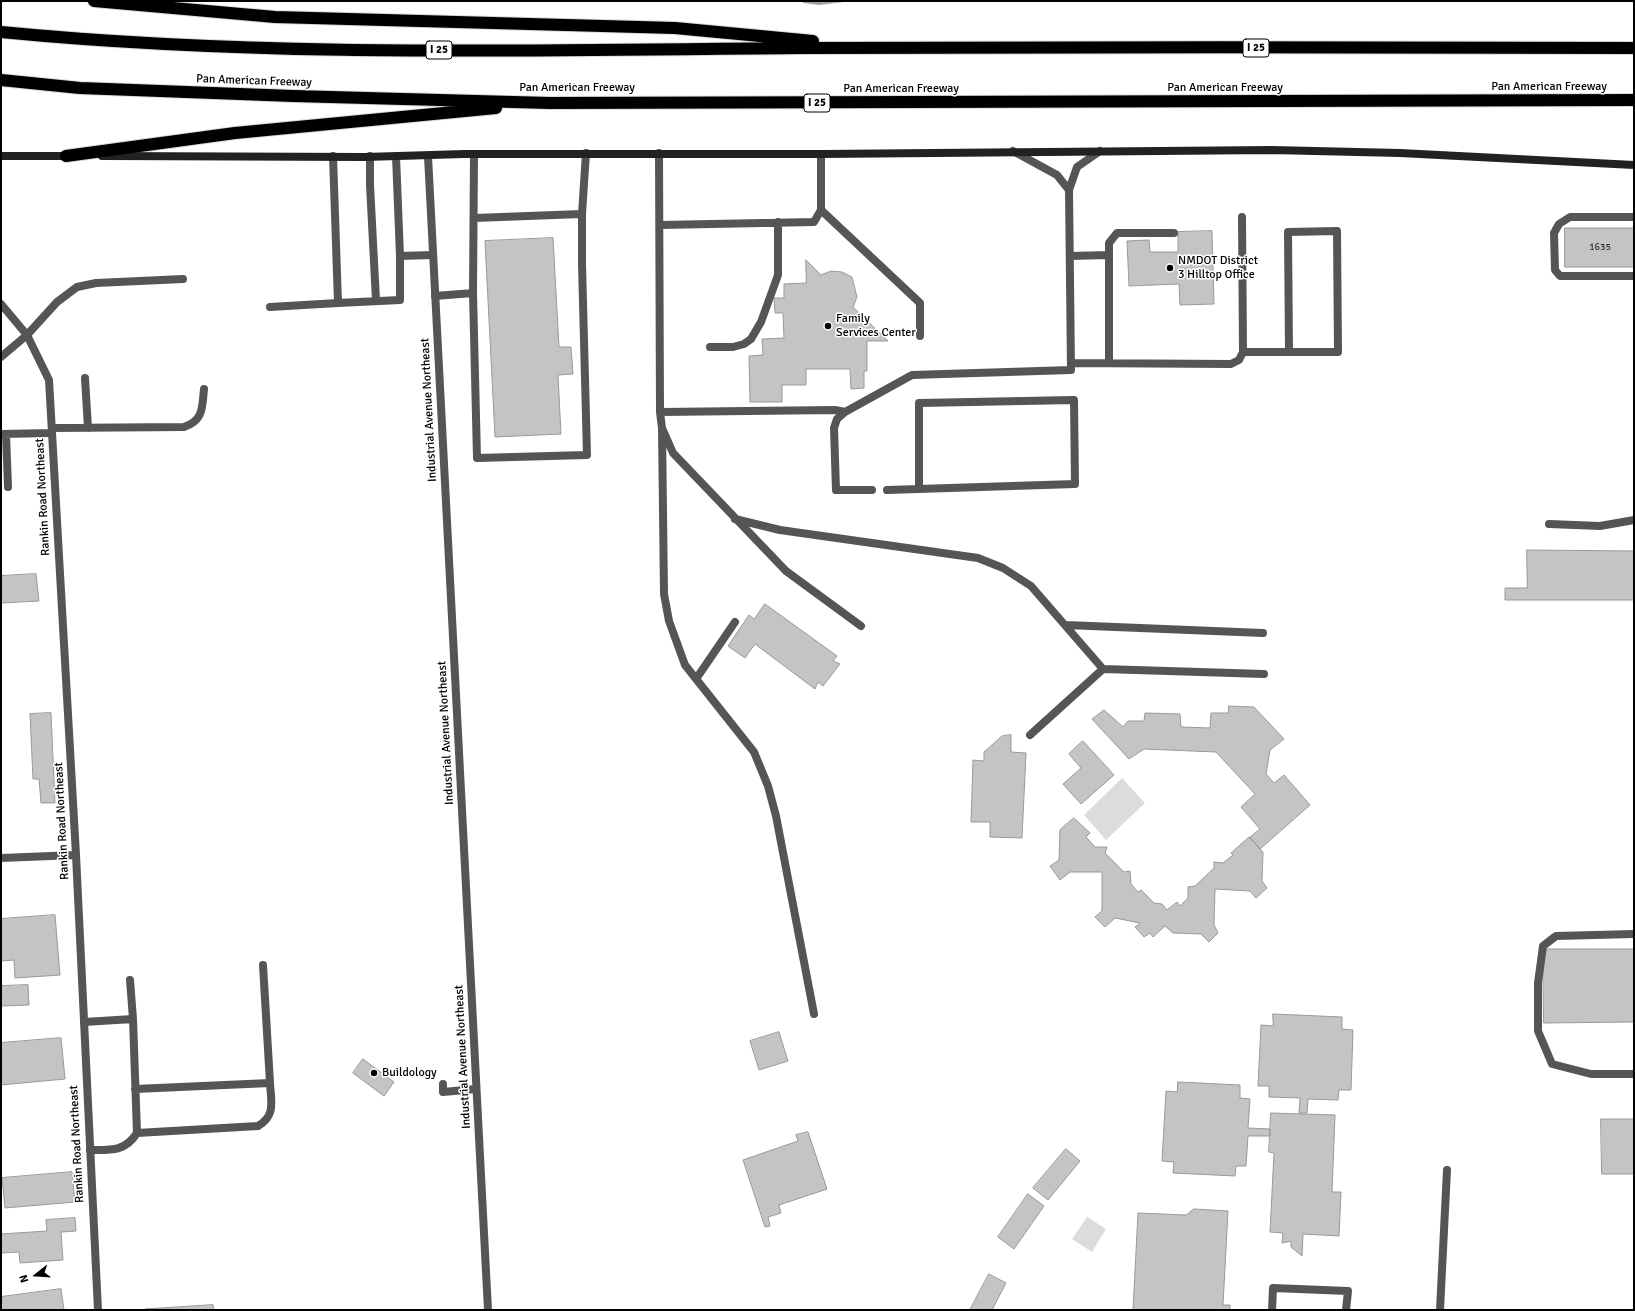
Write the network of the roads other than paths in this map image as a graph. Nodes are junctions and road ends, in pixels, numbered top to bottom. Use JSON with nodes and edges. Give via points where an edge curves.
{"nodes":[{"id":1,"x":94,"y":1,"type":"edge"},
{"id":2,"x":1,"y":32,"type":"edge"},
{"id":3,"x":878,"y":48,"type":"junction"},
{"id":4,"x":1634,"y":48,"type":"edge"},
{"id":5,"x":1,"y":80,"type":"edge"},
{"id":6,"x":1634,"y":100,"type":"edge"},
{"id":7,"x":550,"y":103,"type":"junction"},
{"id":8,"x":1013,"y":151,"type":"junction"},
{"id":9,"x":1100,"y":151,"type":"junction"},
{"id":10,"x":586,"y":153,"type":"junction"},
{"id":11,"x":659,"y":153,"type":"junction"},
{"id":12,"x":474,"y":154,"type":"junction"},
{"id":13,"x":821,"y":154,"type":"junction"},
{"id":14,"x":1,"y":156,"type":"edge"},
{"id":15,"x":66,"y":156,"type":"junction"},
{"id":16,"x":333,"y":156,"type":"junction"},
{"id":17,"x":370,"y":156,"type":"junction"},
{"id":18,"x":396,"y":156,"type":"junction"},
{"id":19,"x":428,"y":156,"type":"junction"},
{"id":20,"x":1634,"y":165,"type":"edge"},
{"id":21,"x":1069,"y":190,"type":"junction"},
{"id":22,"x":820,"y":210,"type":"junction"},
{"id":23,"x":582,"y":214,"type":"junction"},
{"id":24,"x":1242,"y":217,"type":"dead end"},
{"id":25,"x":1634,"y":217,"type":"edge"},
{"id":26,"x":474,"y":218,"type":"junction"},
{"id":27,"x":778,"y":222,"type":"junction"},
{"id":28,"x":660,"y":225,"type":"junction"},
{"id":29,"x":1174,"y":233,"type":"dead end"},
{"id":30,"x":433,"y":255,"type":"junction"},
{"id":31,"x":1109,"y":255,"type":"junction"},
{"id":32,"x":400,"y":256,"type":"junction"},
{"id":33,"x":1070,"y":256,"type":"junction"},
{"id":34,"x":1634,"y":276,"type":"edge"},
{"id":35,"x":182,"y":279,"type":"dead end"},
{"id":36,"x":473,"y":293,"type":"junction"},
{"id":37,"x":435,"y":296,"type":"junction"},
{"id":38,"x":376,"y":300,"type":"junction"},
{"id":39,"x":338,"y":303,"type":"junction"},
{"id":40,"x":1,"y":304,"type":"edge"},
{"id":41,"x":270,"y":307,"type":"dead end"},
{"id":42,"x":27,"y":335,"type":"junction"},
{"id":43,"x":920,"y":336,"type":"dead end"},
{"id":44,"x":710,"y":347,"type":"dead end"},
{"id":45,"x":1243,"y":352,"type":"junction"},
{"id":46,"x":1289,"y":352,"type":"junction"},
{"id":47,"x":1,"y":357,"type":"edge"},
{"id":48,"x":1071,"y":363,"type":"junction"},
{"id":49,"x":1108,"y":363,"type":"junction"},
{"id":50,"x":85,"y":378,"type":"dead end"},
{"id":51,"x":204,"y":389,"type":"dead end"},
{"id":52,"x":660,"y":412,"type":"junction"},
{"id":53,"x":845,"y":412,"type":"junction"},
{"id":54,"x":88,"y":428,"type":"junction"},
{"id":55,"x":662,"y":428,"type":"junction"},
{"id":56,"x":52,"y":431,"type":"junction"},
{"id":57,"x":3,"y":434,"type":"edge"},
{"id":58,"x":8,"y":488,"type":"dead end"},
{"id":59,"x":919,"y":489,"type":"junction"},
{"id":60,"x":872,"y":490,"type":"dead end"},
{"id":61,"x":887,"y":490,"type":"dead end"},
{"id":62,"x":734,"y":518,"type":"junction"},
{"id":63,"x":1634,"y":520,"type":"edge"},
{"id":64,"x":1549,"y":524,"type":"dead end"},
{"id":65,"x":735,"y":622,"type":"dead end"},
{"id":66,"x":1066,"y":625,"type":"junction"},
{"id":67,"x":862,"y":626,"type":"dead end"},
{"id":68,"x":1263,"y":633,"type":"dead end"},
{"id":69,"x":1103,"y":669,"type":"junction"},
{"id":70,"x":1264,"y":674,"type":"dead end"},
{"id":71,"x":696,"y":679,"type":"junction"},
{"id":72,"x":1030,"y":735,"type":"dead end"},
{"id":73,"x":76,"y":855,"type":"junction"},
{"id":74,"x":1,"y":858,"type":"edge"},
{"id":75,"x":1634,"y":934,"type":"edge"},
{"id":76,"x":263,"y":965,"type":"dead end"},
{"id":77,"x":130,"y":980,"type":"dead end"},
{"id":78,"x":814,"y":1014,"type":"dead end"},
{"id":79,"x":133,"y":1020,"type":"junction"},
{"id":80,"x":84,"y":1022,"type":"junction"},
{"id":81,"x":1634,"y":1074,"type":"edge"},
{"id":82,"x":270,"y":1083,"type":"junction"},
{"id":83,"x":443,"y":1084,"type":"dead end"},
{"id":84,"x":135,"y":1089,"type":"junction"},
{"id":85,"x":476,"y":1089,"type":"junction"},
{"id":86,"x":137,"y":1133,"type":"junction"},
{"id":87,"x":90,"y":1150,"type":"junction"},
{"id":88,"x":1447,"y":1170,"type":"dead end"},
{"id":89,"x":98,"y":1310,"type":"edge"},
{"id":90,"x":488,"y":1310,"type":"edge"},
{"id":91,"x":1272,"y":1310,"type":"edge"},
{"id":92,"x":1346,"y":1310,"type":"edge"},
{"id":93,"x":1440,"y":1310,"type":"edge"}],
"edges":[{"from":1,"to":3,"type":"highway","via":[[275,17],[675,28]]},
{"from":2,"to":3,"type":"highway","number":"I 25","via":[[83,40],[272,49],[499,51]]},
{"from":3,"to":4,"type":"highway","number":"I 25"},
{"from":5,"to":7,"type":"highway","name":"Pan American Freeway","number":"I 25","via":[[96,89]]},
{"from":6,"to":7,"type":"highway","name":"Pan American Freeway","number":"I 25"},
{"from":7,"to":15,"type":"highway","via":[[235,133]]},
{"from":8,"to":9,"type":"main road"},
{"from":8,"to":13,"type":"main road"},
{"from":8,"to":21,"type":"street","via":[[1057,175]]},
{"from":9,"to":20,"type":"main road","via":[[1272,150],[1400,153]]},
{"from":9,"to":21,"type":"street","via":[[1077,167]]},
{"from":10,"to":11,"type":"main road"},
{"from":10,"to":12,"type":"main road"},
{"from":10,"to":23,"type":"street"},
{"from":11,"to":13,"type":"main road"},
{"from":11,"to":28,"type":"street"},
{"from":12,"to":19,"type":"main road"},
{"from":12,"to":26,"type":"street"},
{"from":13,"to":22,"type":"street"},
{"from":14,"to":15,"type":"main road"},
{"from":15,"to":16,"type":"main road"},
{"from":16,"to":17,"type":"main road"},
{"from":16,"to":39,"type":"street"},
{"from":17,"to":18,"type":"main road"},
{"from":17,"to":38,"type":"street"},
{"from":18,"to":19,"type":"main road"},
{"from":18,"to":32,"type":"street"},
{"from":19,"to":30,"type":"street","name":"Industrial Avenue Northeast"},
{"from":21,"to":33,"type":"street"},
{"from":22,"to":27,"type":"street","via":[[814,222]]},
{"from":22,"to":43,"type":"street","via":[[920,303]]},
{"from":23,"to":26,"type":"street"},
{"from":23,"to":36,"type":"street","via":[[587,455],[477,458]]},
{"from":24,"to":45,"type":"street"},
{"from":25,"to":34,"type":"street","via":[[1570,218],[1559,224],[1554,233],[1555,270],[1560,276]]},
{"from":26,"to":36,"type":"street"},
{"from":27,"to":28,"type":"street"},
{"from":27,"to":44,"type":"street","via":[[778,275],[761,322],[751,339],[744,344],[733,347]]},
{"from":28,"to":52,"type":"street"},
{"from":29,"to":31,"type":"street","via":[[1117,233],[1109,243]]},
{"from":30,"to":32,"type":"street"},
{"from":30,"to":37,"type":"street","name":"Industrial Avenue Northeast"},
{"from":31,"to":33,"type":"street"},
{"from":31,"to":49,"type":"street"},
{"from":32,"to":38,"type":"street","via":[[400,300]]},
{"from":33,"to":48,"type":"street"},
{"from":35,"to":42,"type":"street","via":[[96,283],[77,288],[57,302]]},
{"from":36,"to":37,"type":"street"},
{"from":37,"to":85,"type":"street","name":"Industrial Avenue Northeast"},
{"from":38,"to":39,"type":"street"},
{"from":39,"to":41,"type":"street"},
{"from":40,"to":42,"type":"street","name":"Rankin Road Northeast"},
{"from":42,"to":47,"type":"street"},
{"from":42,"to":56,"type":"street","name":"Rankin Road Northeast","via":[[49,380]]},
{"from":45,"to":46,"type":"street"},
{"from":45,"to":49,"type":"street","via":[[1239,360],[1231,364]]},
{"from":46,"to":46,"type":"street","via":[[1338,352],[1337,231],[1288,232]]},
{"from":48,"to":49,"type":"street"},
{"from":48,"to":53,"type":"street","via":[[1071,370],[912,375]]},
{"from":50,"to":54,"type":"street"},
{"from":51,"to":54,"type":"street","via":[[200,416],[190,425]]},
{"from":52,"to":53,"type":"street"},
{"from":52,"to":55,"type":"street"},
{"from":53,"to":60,"type":"street","via":[[837,419],[834,428],[836,490]]},
{"from":54,"to":56,"type":"street"},
{"from":55,"to":62,"type":"street","via":[[673,453]]},
{"from":55,"to":71,"type":"street","via":[[664,594],[669,621],[685,665]]},
{"from":56,"to":57,"type":"street"},
{"from":56,"to":73,"type":"street","name":"Rankin Road Northeast"},
{"from":57,"to":58,"type":"street"},
{"from":59,"to":59,"type":"street","via":[[1075,484],[1074,400],[919,403]]},
{"from":59,"to":61,"type":"street"},
{"from":62,"to":66,"type":"street","via":[[780,530],[978,558],[1002,568],[1031,586]]},
{"from":62,"to":67,"type":"street","via":[[786,572]]},
{"from":63,"to":64,"type":"street","via":[[1600,526]]},
{"from":65,"to":71,"type":"street"},
{"from":66,"to":68,"type":"street"},
{"from":66,"to":69,"type":"street"},
{"from":69,"to":70,"type":"street"},
{"from":69,"to":72,"type":"street"},
{"from":71,"to":78,"type":"street","via":[[754,752],[768,786]]},
{"from":73,"to":74,"type":"street"},
{"from":73,"to":80,"type":"street","name":"Rankin Road Northeast"},
{"from":75,"to":81,"type":"street","via":[[1556,936],[1543,946],[1538,984],[1538,1031],[1552,1064],[1591,1074]]},
{"from":76,"to":82,"type":"street"},
{"from":77,"to":79,"type":"street"},
{"from":79,"to":80,"type":"street"},
{"from":79,"to":84,"type":"street"},
{"from":80,"to":87,"type":"street","name":"Rankin Road Northeast"},
{"from":82,"to":84,"type":"street"},
{"from":82,"to":86,"type":"street","via":[[271,1113],[266,1121],[258,1126]]},
{"from":83,"to":85,"type":"street","via":[[443,1092]]},
{"from":84,"to":86,"type":"street"},
{"from":85,"to":90,"type":"street","name":"Industrial Avenue Northeast"},
{"from":86,"to":87,"type":"street","via":[[132,1141],[122,1148]]},
{"from":87,"to":89,"type":"street","name":"Rankin Road Northeast"},
{"from":88,"to":93,"type":"street"},
{"from":91,"to":92,"type":"street","via":[[1273,1288],[1348,1291]]}]}
